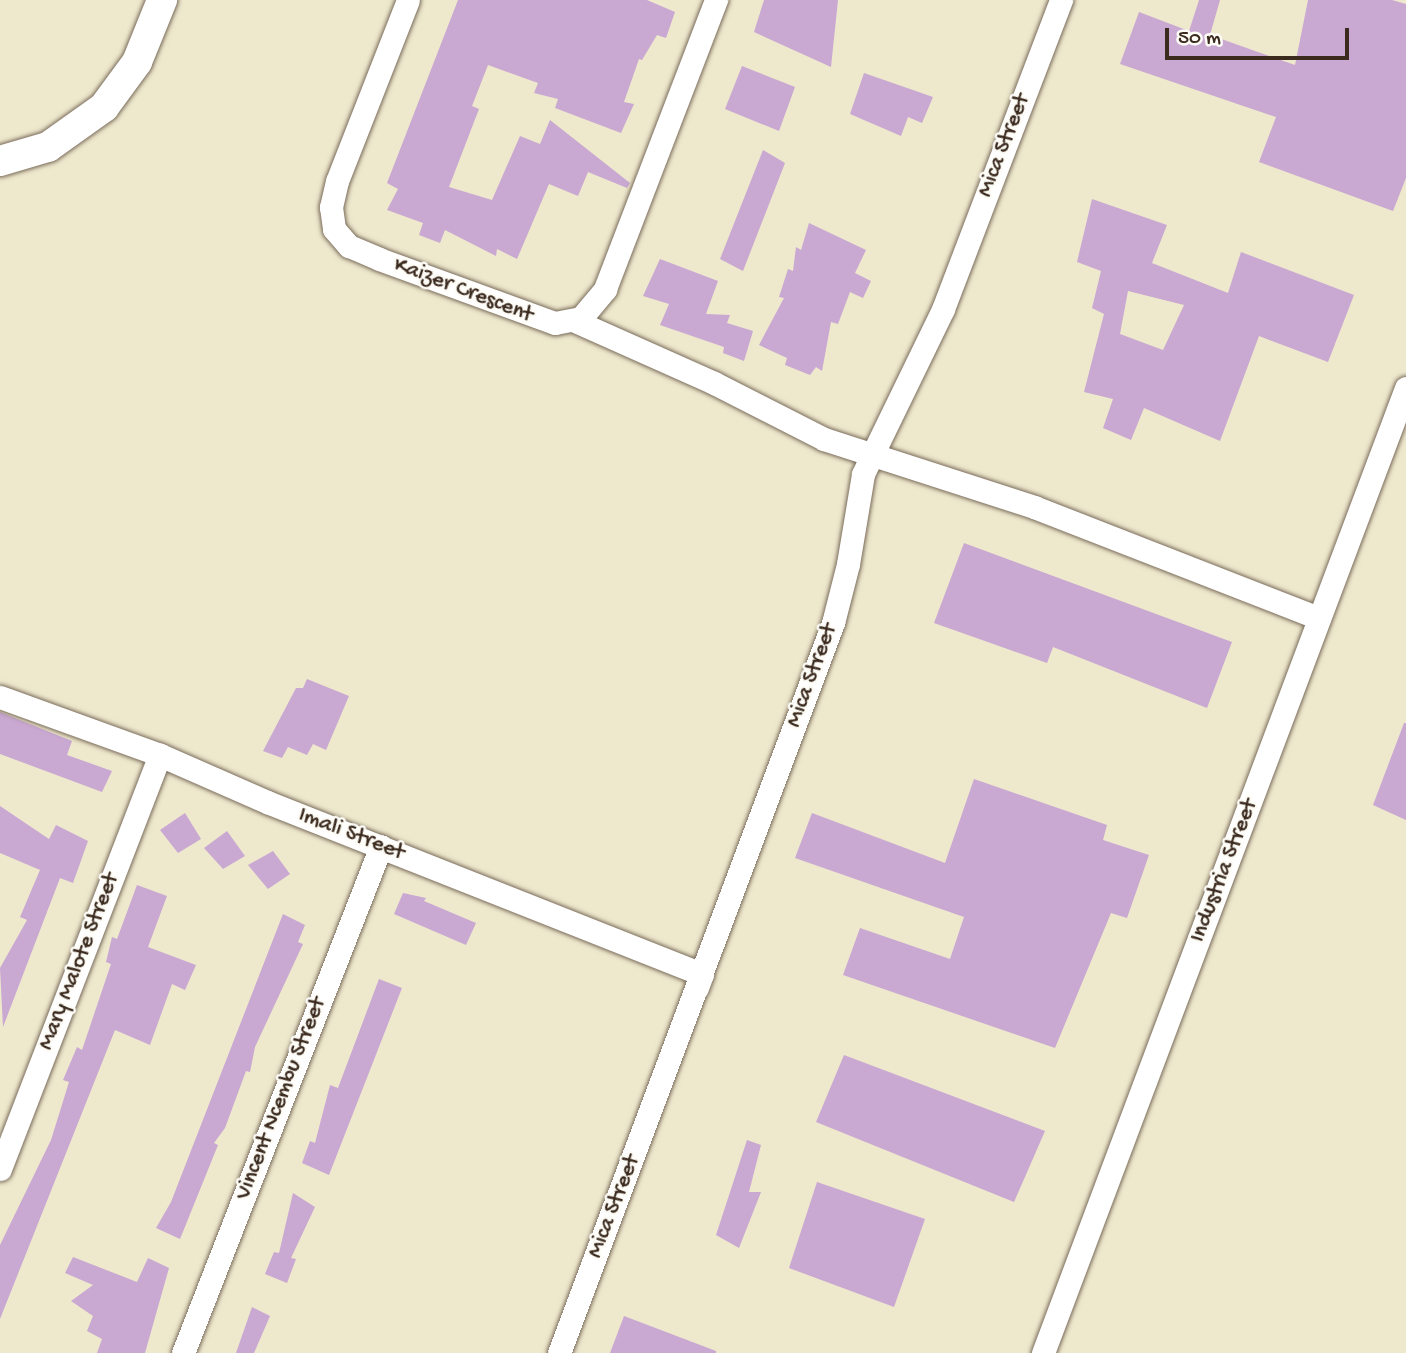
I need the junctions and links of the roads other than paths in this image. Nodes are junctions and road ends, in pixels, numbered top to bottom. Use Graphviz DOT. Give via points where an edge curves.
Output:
graph roads {
  1 [pos="162,0"];
  2 [pos="408,0"];
  3 [pos="716,0"];
  4 [pos="1061,0"];
  5 [pos="0,161"];
  6 [pos="576,321"];
  7 [pos="1406,388"];
  8 [pos="872,452"];
  9 [pos="1318,618"];
  10 [pos="0,697"];
  11 [pos="160,755"];
  12 [pos="381,846"];
  13 [pos="702,974"];
  14 [pos="0,1169"];
  15 [pos="183,1353"];
  16 [pos="559,1353"];
  17 [pos="1043,1353"];
  1 -- 5 [label="street" via="136,62 104,107 48,147"];
  2 -- 6 [label="street, Kaizer Crescent" via="337,181 331,207 334,229 349,246 543,322"];
  3 -- 6 [label="street" via="606,289"];
  4 -- 8 [label="street, Mica Street" via="943,309"];
  6 -- 8 [label="street" via="714,383 794,426"];
  7 -- 9 [label="street, Industria Street"];
  8 -- 9 [label="street" via="1034,507"];
  8 -- 13 [label="street, Mica Street" via="857,489 848,564 833,623"];
  9 -- 17 [label="street, Industria Street"];
  10 -- 11 [label="street, Imali Street"];
  11 -- 12 [label="street, Imali Street"];
  11 -- 14 [label="street, Mary Malote Street"];
  12 -- 13 [label="street, Imali Street"];
  12 -- 15 [label="street, Vincent Ncembu Street"];
  13 -- 16 [label="street, Mica Street"];
}
